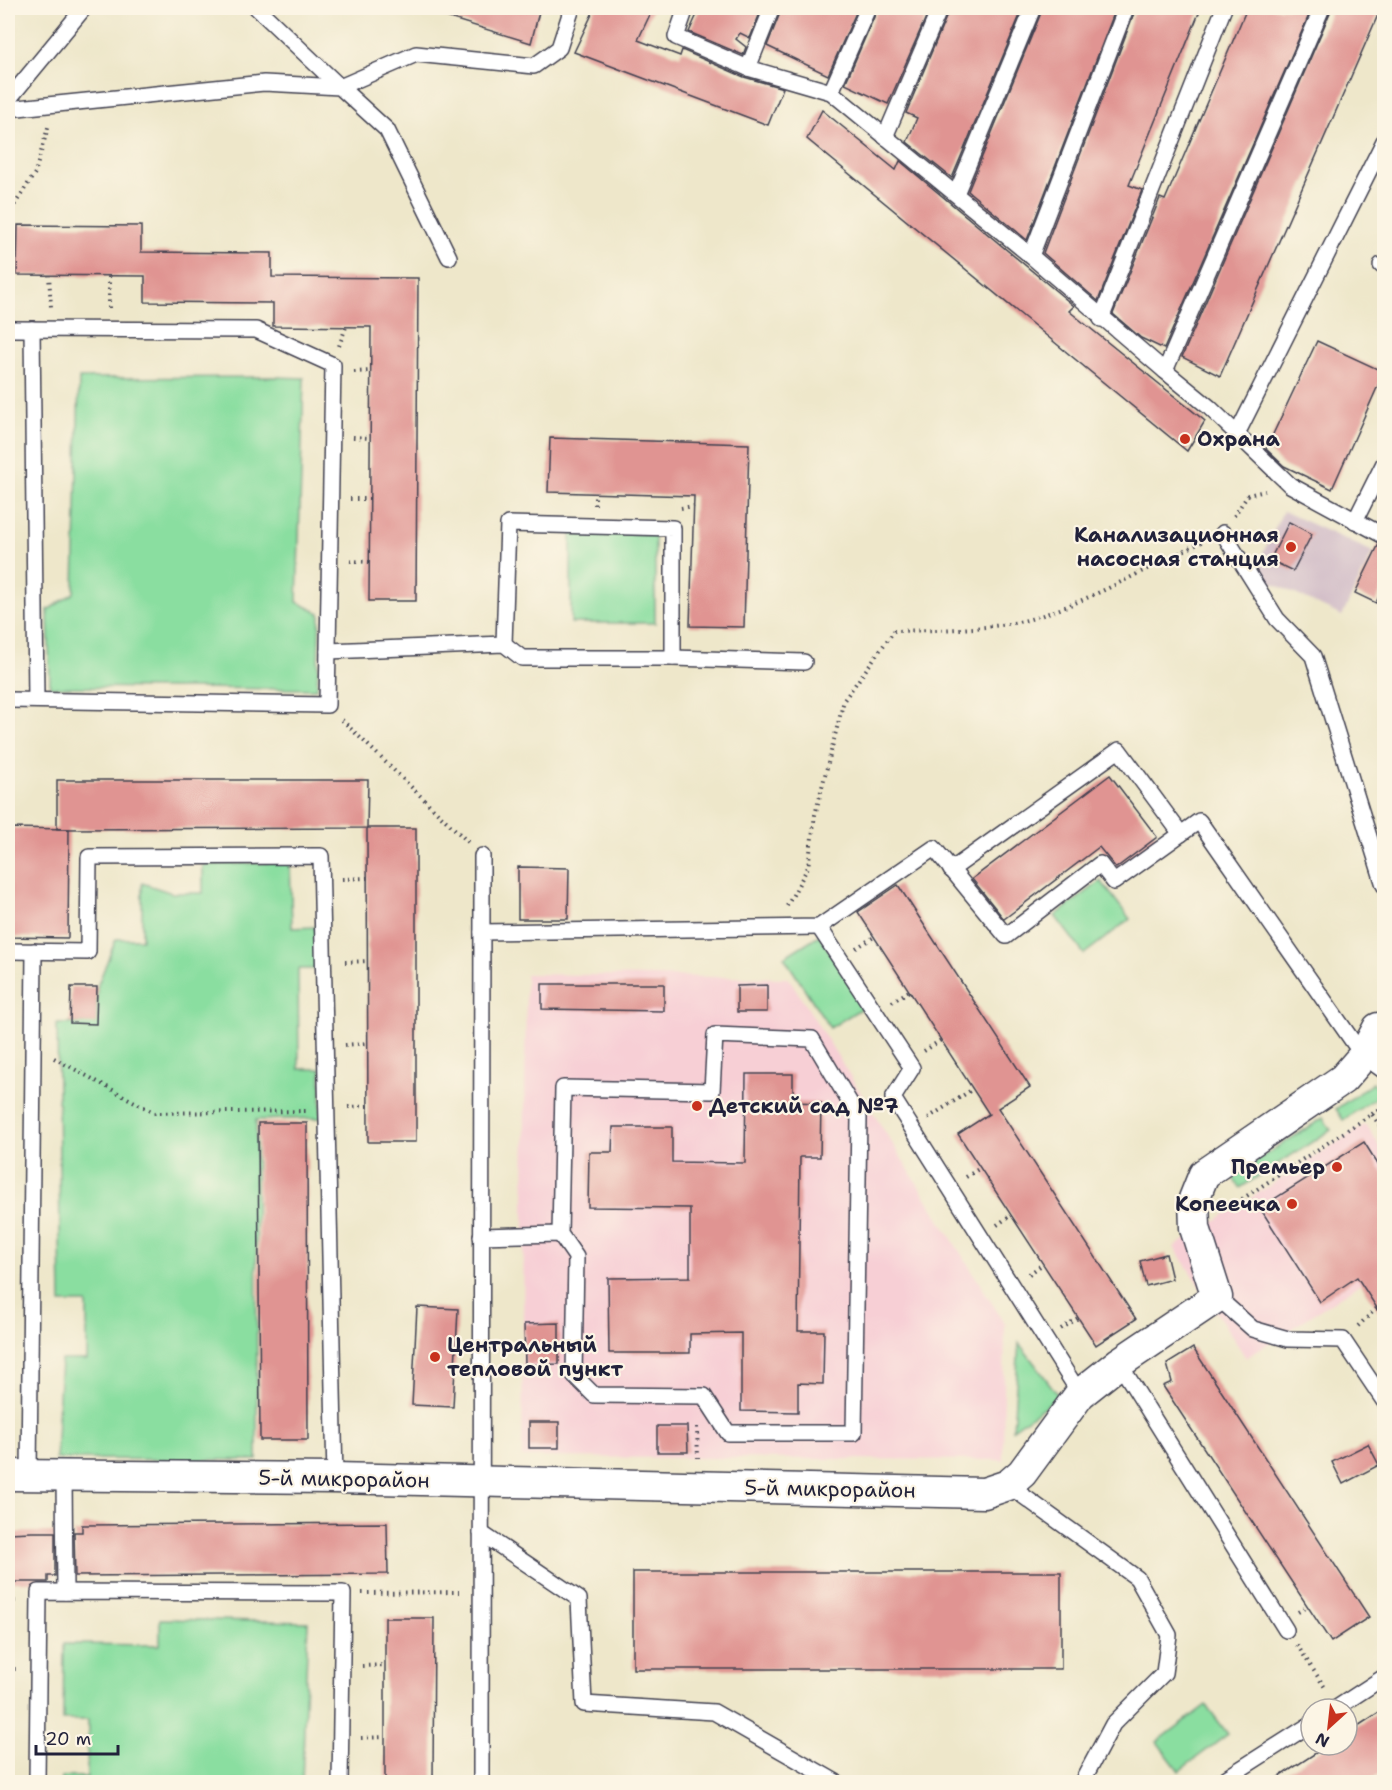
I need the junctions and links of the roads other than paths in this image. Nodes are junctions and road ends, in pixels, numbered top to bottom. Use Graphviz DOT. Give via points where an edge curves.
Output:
graph roads {
  1 [pos="84,8"];
  2 [pos="257,8"];
  3 [pos="572,8"];
  4 [pos="686,8"];
  5 [pos="772,8"];
  6 [pos="868,8"];
  7 [pos="940,8"];
  8 [pos="1033,8"];
  9 [pos="1126,8"];
  10 [pos="1224,8"];
  11 [pos="1322,8"];
  12 [pos="748,68"];
  13 [pos="339,87"];
  14 [pos="831,92"];
  15 [pos="8,100"];
  16 [pos="8,109"];
  17 [pos="885,136"];
  18 [pos="1384,141"];
  19 [pos="956,194"];
  20 [pos="1031,256"];
  21 [pos="449,257"];
  22 [pos="1101,319"];
  23 [pos="8,329"];
  24 [pos="32,329"];
  25 [pos="1166,371"];
  26 [pos="1238,434"];
  27 [pos="1384,463"];
  28 [pos="1355,521"];
  29 [pos="1223,533"];
  30 [pos="1384,536"];
  31 [pos="504,644"];
  32 [pos="328,651"];
  33 [pos="673,658"];
  34 [pos="804,662"];
  35 [pos="8,700"];
  36 [pos="36,700"];
  37 [pos="1181,834"];
  38 [pos="482,856"];
  39 [pos="951,870"];
  40 [pos="1384,885"];
  41 [pos="819,927"];
  42 [pos="482,932"];
  43 [pos="8,951"];
  44 [pos="34,951"];
  45 [pos="1381,1020"];
  46 [pos="1374,1064"];
  47 [pos="560,1234"];
  48 [pos="481,1236"];
  49 [pos="1217,1296"];
  50 [pos="1119,1363"];
  51 [pos="1080,1394"];
  52 [pos="1384,1401"];
  53 [pos="18,1475"];
  54 [pos="64,1475"];
  55 [pos="334,1478"];
  56 [pos="481,1482"];
  57 [pos="1008,1485"];
  58 [pos="481,1533"];
  59 [pos="65,1592"];
  60 [pos="1286,1630"];
  61 [pos="1384,1677"];
  62 [pos="1354,1697"];
  63 [pos="1299,1732"];
  64 [pos="37,1782"];
  65 [pos="340,1782"];
  66 [pos="481,1782"];
  67 [pos="836,1782"];
  68 [pos="1083,1782"];
  69 [pos="1220,1782"];
  1 -- 15 [label="lane"];
  2 -- 13 [label="lane"];
  3 -- 13 [label="lane" via="559,48 534,66 416,54"];
  4 -- 12 [label="lane" via="676,37"];
  5 -- 12 [label="lane"];
  6 -- 14 [label="lane"];
  7 -- 17 [label="lane"];
  8 -- 19 [label="lane"];
  9 -- 20 [label="lane"];
  10 -- 22 [label="lane"];
  11 -- 25 [label="lane"];
  12 -- 14 [label="lane"];
  13 -- 16 [label="lane" via="264,83"];
  13 -- 21 [label="lane" via="387,130"];
  14 -- 17 [label="lane"];
  17 -- 19 [label="lane"];
  18 -- 26 [label="lane"];
  19 -- 20 [label="lane"];
  20 -- 22 [label="lane"];
  22 -- 25 [label="lane"];
  23 -- 24 [label="lane"];
  24 -- 32 [label="lane" via="256,330 333,365"];
  24 -- 36 [label="lane"];
  25 -- 26 [label="lane"];
  26 -- 28 [label="lane" via="1290,485"];
  27 -- 28 [label="lane"];
  28 -- 30 [label="lane"];
  29 -- 40 [label="lane" via="1277,619 1312,656"];
  31 -- 32 [label="lane"];
  31 -- 33 [label="lane" via="522,658"];
  31 -- 33 [label="lane" via="508,524 673,528"];
  32 -- 36 [label="lane" via="327,705"];
  33 -- 34 [label="lane"];
  35 -- 36 [label="lane"];
  37 -- 39 [label="lane" via="1114,882 1100,864 1005,936"];
  37 -- 39 [label="lane" via="1119,750"];
  37 -- 46 [label="lane" via="1199,821"];
  38 -- 42 [label="lane"];
  39 -- 41 [label="lane" via="934,848"];
  41 -- 42 [label="lane"];
  41 -- 51 [label="lane" via="912,1068 893,1098"];
  42 -- 48 [label="lane"];
  43 -- 44 [label="lane"];
  44 -- 53 [label="lane"];
  44 -- 55 [label="lane" via="88,952 89,857 321,856"];
  45 -- 46 [label="street"];
  46 -- 49 [label="street" via="1343,1079 1204,1174 1194,1199 1196,1228"];
  47 -- 47 [label="lane" via="563,1088 712,1091 715,1035 812,1039 859,1118 854,1433 728,1433 704,1396 594,1395 574,1375 576,1257"];
  47 -- 48 [label="lane"];
  48 -- 56 [label="lane"];
  49 -- 50 [label="street"];
  49 -- 52 [label="lane" via="1253,1329 1287,1339 1343,1340"];
  50 -- 51 [label="street"];
  50 -- 60 [label="lane"];
  51 -- 57 [label="street" via="1022,1473"];
  53 -- 54 [label="street, 5-й микрорайон"];
  54 -- 55 [label="street, 5-й микрорайон"];
  54 -- 59 [label="lane"];
  55 -- 56 [label="street, 5-й микрорайон"];
  56 -- 57 [label="street, 5-й микрорайон" via="984,1493"];
  56 -- 58 [label="lane"];
  57 -- 68 [label="lane" via="1137,1578 1168,1635 1164,1673 1113,1724"];
  58 -- 66 [label="lane"];
  58 -- 67 [label="lane" via="579,1599 584,1704 714,1712"];
  59 -- 64 [label="lane" via="39,1592"];
  59 -- 65 [label="lane" via="343,1593"];
  61 -- 62 [label="lane"];
  63 -- 69 [label="lane"];
}
